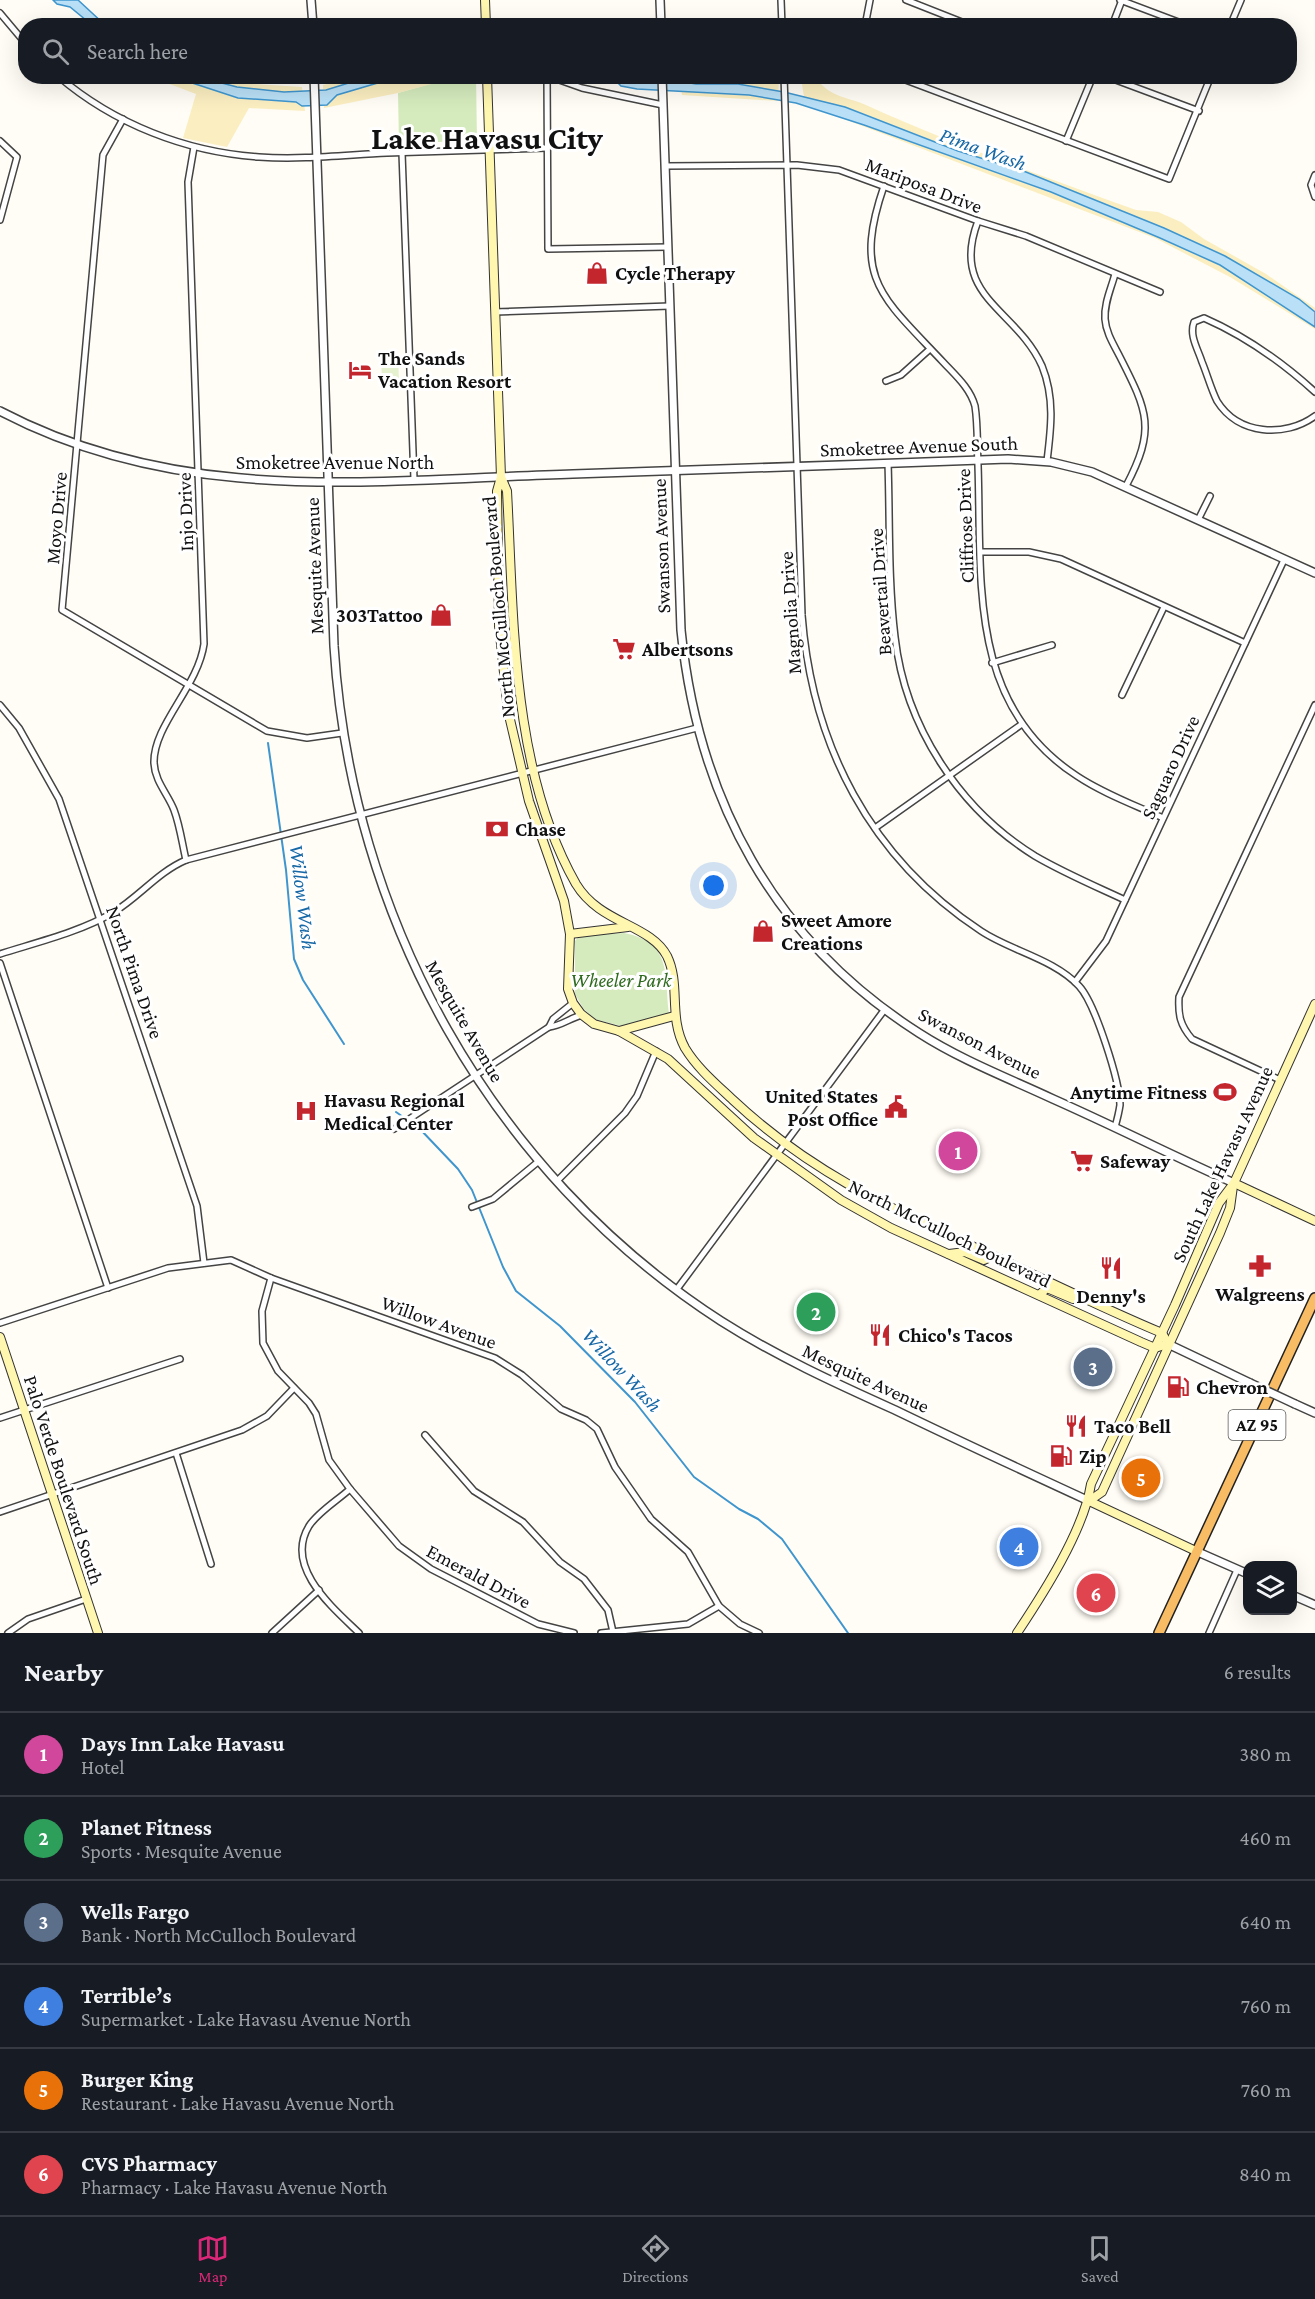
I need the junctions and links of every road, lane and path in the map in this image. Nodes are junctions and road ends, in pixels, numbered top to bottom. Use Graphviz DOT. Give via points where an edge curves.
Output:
graph roads {
  1 [pos="311,0"];
  2 [pos="485,0"];
  3 [pos="660,0"];
  4 [pos="782,0"];
  5 [pos="870,0"];
  6 [pos="906,0"];
  7 [pos="1121,0"];
  8 [pos="1241,0"];
  9 [pos="0,13"];
  10 [pos="312,18"];
  11 [pos="486,18"];
  12 [pos="661,18"];
  13 [pos="782,18"];
  14 [pos="867,18"];
  15 [pos="952,18"];
  16 [pos="1115,18"];
  17 [pos="1168,18"];
  18 [pos="1233,18"];
  19 [pos="18,34"];
  20 [pos="69,84"];
  21 [pos="314,84"];
  22 [pos="487,84"];
  23 [pos="547,84"];
  24 [pos="570,84"];
  25 [pos="662,84"];
  26 [pos="784,84"];
  27 [pos="916,84"];
  28 [pos="1089,84"];
  29 [pos="1126,84"];
  30 [pos="1208,84"];
  31 [pos="663,105"];
  32 [pos="1199,111"];
  33 [pos="123,119"];
  34 [pos="0,141"];
  35 [pos="1066,141"];
  36 [pos="194,147"];
  37 [pos="547,148"];
  38 [pos="489,150"];
  39 [pos="402,153"];
  40 [pos="317,156"];
  41 [pos="666,166"];
  42 [pos="785,166"];
  43 [pos="1315,175"];
  44 [pos="884,186"];
  45 [pos="1315,197"];
  46 [pos="0,220"];
  47 [pos="978,221"];
  48 [pos="668,247"];
  49 [pos="1115,274"];
  50 [pos="1160,292"];
  51 [pos="670,306"];
  52 [pos="495,312"];
  53 [pos="930,349"];
  54 [pos="886,381"];
  55 [pos="1315,392"];
  56 [pos="0,411"];
  57 [pos="1315,416"];
  58 [pos="78,446"];
  59 [pos="978,460"];
  60 [pos="1047,461"];
  61 [pos="888,463"];
  62 [pos="797,466"];
  63 [pos="675,470"];
  64 [pos="199,476"];
  65 [pos="501,477"];
  66 [pos="414,479"];
  67 [pos="328,481"];
  68 [pos="1126,486"];
  69 [pos="1210,496"];
  70 [pos="1198,520"];
  71 [pos="981,552"];
  72 [pos="1284,560"];
  73 [pos="1315,573"];
  74 [pos="1164,607"];
  75 [pos="499,625"];
  76 [pos="1245,643"];
  77 [pos="1052,645"];
  78 [pos="516,661"];
  79 [pos="992,663"];
  80 [pos="189,686"];
  81 [pos="1122,694"];
  82 [pos="0,705"];
  83 [pos="1315,705"];
  84 [pos="1022,724"];
  85 [pos="697,728"];
  86 [pos="342,733"];
  87 [pos="534,770"];
  88 [pos="521,774"];
  89 [pos="949,776"];
  90 [pos="359,815"];
  91 [pos="1163,818"];
  92 [pos="874,828"];
  93 [pos="186,860"];
  94 [pos="1125,900"];
  95 [pos="101,919"];
  96 [pos="628,927"];
  97 [pos="570,934"];
  98 [pos="0,954"];
  99 [pos="0,963"];
  100 [pos="1076,982"];
  101 [pos="573,1003"];
  102 [pos="1315,1004"];
  103 [pos="885,1010"];
  104 [pos="582,1015"];
  105 [pos="674,1017"];
  106 [pos="549,1027"];
  107 [pos="619,1032"];
  108 [pos="656,1051"];
  109 [pos="474,1075"];
  110 [pos="1280,1080"];
  111 [pos="1115,1127"];
  112 [pos="394,1129"];
  113 [pos="785,1144"];
  114 [pos="776,1156"];
  115 [pos="539,1161"];
  116 [pos="557,1181"];
  117 [pos="1234,1183"];
  118 [pos="472,1207"];
  119 [pos="1315,1221"];
  120 [pos="949,1254"];
  121 [pos="992,1256"];
  122 [pos="204,1263"];
  123 [pos="271,1278"];
  124 [pos="108,1288"];
  125 [pos="677,1289"];
  126 [pos="1039,1295"];
  127 [pos="1315,1298"];
  128 [pos="1086,1299"];
  129 [pos="0,1323"];
  130 [pos="1160,1336"];
  131 [pos="0,1337"];
  132 [pos="1168,1344"];
  133 [pos="1155,1348"];
  134 [pos="180,1359"];
  135 [pos="294,1388"];
  136 [pos="24,1410"];
  137 [pos="1315,1413"];
  138 [pos="0,1418"];
  139 [pos="425,1435"];
  140 [pos="176,1453"];
  141 [pos="350,1489"];
  142 [pos="52,1494"];
  143 [pos="1089,1501"];
  144 [pos="0,1512"];
  145 [pos="1197,1552"];
  146 [pos="211,1564"];
  147 [pos="1237,1570"];
  148 [pos="1243,1572"];
  149 [pos="319,1590"];
  150 [pos="1297,1597"];
  151 [pos="86,1599"];
  152 [pos="1315,1605"];
  153 [pos="719,1606"];
  154 [pos="614,1632"];
  155 [pos="8,1633"];
  156 [pos="98,1633"];
  157 [pos="273,1633"];
  158 [pos="359,1633"];
  159 [pos="574,1633"];
  160 [pos="601,1633"];
  161 [pos="759,1633"];
  162 [pos="1017,1633"];
  163 [pos="1159,1633"];
  164 [pos="1209,1633"];
  1 -- 10 [label="street"];
  2 -- 11 [label="main road"];
  3 -- 12 [label="street"];
  4 -- 13 [label="street"];
  5 -- 14 [label="street"];
  6 -- 15 [label="street"];
  7 -- 16 [label="street"];
  7 -- 17 [label="street"];
  8 -- 18 [label="street"];
  9 -- 19 [label="street"];
  20 -- 33 [label="street"];
  21 -- 40 [label="street, Mesquite Avenue"];
  22 -- 38 [label="main road"];
  23 -- 37 [label="street"];
  24 -- 31 [label="street"];
  25 -- 31 [label="street, Swanson Avenue"];
  26 -- 42 [label="street, Magnolia Drive"];
  27 -- 35 [label="street"];
  28 -- 35 [label="street"];
  29 -- 32 [label="street"];
  30 -- 32 [label="street"];
  31 -- 41 [label="street, Swanson Avenue"];
  32 -- 35 [label="street" via="1169,179"];
  33 -- 36 [label="street"];
  33 -- 58 [label="street, Moyo Drive" via="103,155"];
  34 -- 46 [label="street" via="17,157"];
  36 -- 40 [label="street" via="259,157"];
  36 -- 64 [label="street, Injo Drive" via="188,182"];
  37 -- 38 [label="street"];
  37 -- 48 [label="street" via="548,249"];
  38 -- 39 [label="street"];
  38 -- 52 [label="main road"];
  39 -- 40 [label="street"];
  39 -- 66 [label="street"];
  40 -- 67 [label="street, Mesquite Avenue"];
  41 -- 42 [label="street, Mariposa Drive"];
  41 -- 48 [label="street, Swanson Avenue"];
  42 -- 44 [label="street, Mariposa Drive" via="840,170"];
  42 -- 62 [label="street, Magnolia Drive"];
  43 -- 45 [label="street" via="1311,185"];
  44 -- 47 [label="street, Mariposa Drive"];
  44 -- 53 [label="street, Cliffrose Drive" via="870,231 874,274 891,306"];
  47 -- 49 [label="street, Mariposa Drive" via="1026,236"];
  47 -- 60 [label="street" via="969,246 974,278 1028,343 1046,379 1052,408"];
  48 -- 51 [label="street, Swanson Avenue"];
  49 -- 50 [label="street, Mariposa Drive"];
  49 -- 68 [label="street" via="1106,302 1106,326 1141,400 1146,420 1143,448"];
  51 -- 52 [label="street"];
  51 -- 63 [label="street, Swanson Avenue"];
  52 -- 65 [label="main road"];
  53 -- 54 [label="street" via="901,375"];
  53 -- 59 [label="street, Cliffrose Drive" via="973,398"];
  55 -- 57 [label="street" via="1284,365 1206,318 1193,324 1193,337 1216,399 1232,416 1252,427 1274,431 1297,426"];
  56 -- 58 [label="street, Smoketree Avenue North"];
  58 -- 64 [label="street, Smoketree Avenue North" via="126,461"];
  58 -- 80 [label="street, Moyo Drive" via="62,610"];
  59 -- 60 [label="street, Smoketree Avenue South"];
  59 -- 61 [label="street, Smoketree Avenue South"];
  59 -- 71 [label="street, Cliffrose Drive"];
  60 -- 68 [label="street, Smoketree Avenue South" via="1092,472"];
  61 -- 62 [label="street, Smoketree Avenue South"];
  61 -- 89 [label="street, Beavertail Drive" via="892,614 899,662 919,723"];
  62 -- 63 [label="street, Smoketree Avenue South"];
  62 -- 92 [label="street, Magnolia Drive" via="802,615 809,677 826,738"];
  63 -- 65 [label="street, Smoketree Avenue South"];
  63 -- 85 [label="street, Swanson Avenue" via="681,630"];
  64 -- 67 [label="street, Smoketree Avenue North" via="245,481"];
  64 -- 80 [label="street, Injo Drive" via="204,644"];
  65 -- 66 [label="street, Smoketree Avenue North"];
  65 -- 75 [label="main road, North McCulloch Boulevard" via="496,491"];
  65 -- 78 [label="main road, North McCulloch Boulevard" via="507,492"];
  66 -- 67 [label="street, Smoketree Avenue North"];
  67 -- 86 [label="street, Mesquite Avenue" via="334,646"];
  68 -- 70 [label="street, Smoketree Avenue South"];
  69 -- 70 [label="street"];
  70 -- 72 [label="street, Smoketree Avenue South"];
  71 -- 74 [label="street" via="1018,551 1051,556"];
  71 -- 79 [label="street, Cliffrose Drive" via="984,626"];
  72 -- 73 [label="street, Smoketree Avenue South"];
  72 -- 76 [label="street, Saguaro Drive"];
  74 -- 76 [label="street"];
  74 -- 81 [label="street"];
  75 -- 78 [label="main road" via="506,633 509,657"];
  75 -- 88 [label="main road, North McCulloch Boulevard" via="508,711"];
  76 -- 91 [label="street, Saguaro Drive"];
  77 -- 79 [label="street"];
  78 -- 87 [label="main road, North McCulloch Boulevard"];
  79 -- 84 [label="street, Cliffrose Drive"];
  80 -- 86 [label="street, Moyo Drive" via="267,731 307,738"];
  80 -- 93 [label="street, Injo Drive" via="159,739 154,766 160,787 173,808"];
  82 -- 95 [label="street, North Pima Drive" via="19,728 59,799"];
  83 -- 110 [label="street" via="1179,997 1178,1015 1192,1039"];
  84 -- 89 [label="street"];
  84 -- 91 [label="street, Cliffrose Drive" via="1047,753 1076,775"];
  85 -- 87 [label="street"];
  85 -- 103 [label="street, Swanson Avenue" via="721,801 763,879 818,949"];
  86 -- 90 [label="street, Mesquite Avenue"];
  87 -- 88 [label="street"];
  87 -- 96 [label="main road, North McCulloch Boulevard" via="558,844 578,887 600,911"];
  88 -- 90 [label="street"];
  88 -- 97 [label="main road, North McCulloch Boulevard" via="559,883"];
  89 -- 92 [label="street"];
  89 -- 94 [label="street, Beavertail Drive" via="978,810 1015,842 1056,868"];
  90 -- 93 [label="street"];
  90 -- 109 [label="street, Mesquite Avenue" via="401,940 440,1019"];
  91 -- 94 [label="street, Saguaro Drive"];
  92 -- 100 [label="street, Magnolia Drive" via="909,871 956,913 1009,947 1060,970"];
  93 -- 95 [label="street" via="166,870 130,901"];
  94 -- 100 [label="street, Saguaro Drive" via="1106,941"];
  95 -- 98 [label="street"];
  95 -- 122 [label="street, North Pima Drive" via="197,1206"];
  96 -- 97 [label="main road"];
  96 -- 105 [label="main road" via="648,937 667,957"];
  97 -- 101 [label="main road" via="568,981"];
  99 -- 124 [label="street"];
  100 -- 111 [label="street, Magnolia Drive" via="1099,1020 1119,1099"];
  101 -- 104 [label="main road"];
  101 -- 106 [label="street"];
  102 -- 110 [label="main road, South Lake Havasu Avenue"];
  103 -- 111 [label="street, Swanson Avenue" via="958,1055"];
  103 -- 113 [label="street"];
  104 -- 106 [label="street"];
  104 -- 107 [label="main road" via="604,1029"];
  105 -- 107 [label="main road"];
  105 -- 113 [label="main road, North McCulloch Boulevard" via="685,1047 705,1074"];
  106 -- 109 [label="street"];
  107 -- 108 [label="main road, North McCulloch Boulevard"];
  108 -- 114 [label="main road, North McCulloch Boulevard"];
  108 -- 116 [label="street" via="637,1096 625,1113"];
  109 -- 112 [label="street"];
  109 -- 115 [label="street, Mesquite Avenue"];
  110 -- 117 [label="main road, South Lake Havasu Avenue"];
  111 -- 117 [label="street, Swanson Avenue"];
  113 -- 114 [label="street"];
  113 -- 121 [label="main road, North McCulloch Boulevard" via="828,1175"];
  114 -- 120 [label="main road, North McCulloch Boulevard" via="841,1200"];
  114 -- 125 [label="street"];
  115 -- 116 [label="street, Mesquite Avenue"];
  115 -- 118 [label="street" via="485,1202"];
  116 -- 125 [label="street, Mesquite Avenue" via="620,1243"];
  117 -- 119 [label="main road, Swanson Avenue"];
  117 -- 130 [label="main road, South Lake Havasu Avenue" via="1219,1203"];
  117 -- 132 [label="main road" via="1230,1208"];
  120 -- 121 [label="main road" via="965,1252 984,1260"];
  120 -- 126 [label="main road, North McCulloch Boulevard"];
  121 -- 128 [label="main road, North McCulloch Boulevard"];
  122 -- 123 [label="street, Willow Avenue" via="231,1260"];
  122 -- 124 [label="street, Willow Avenue" via="168,1268"];
  123 -- 135 [label="street, Emerald Drive" via="262,1311 263,1343 278,1371"];
  123 -- 153 [label="street, Willow Avenue" via="495,1358 522,1375 561,1409 586,1420 605,1442 615,1467 651,1519 697,1563"];
  124 -- 129 [label="street, Willow Avenue"];
  125 -- 143 [label="street, Mesquite Avenue" via="720,1320 803,1367"];
  126 -- 128 [label="main road" via="1047,1288 1073,1299"];
  126 -- 133 [label="main road, North McCulloch Boulevard"];
  127 -- 145 [label="highway, AZ 95"];
  128 -- 130 [label="main road, North McCulloch Boulevard"];
  130 -- 132 [label="main road"];
  130 -- 133 [label="main road, South Lake Havasu Avenue"];
  131 -- 136 [label="main road, Palo Verde Boulevard South"];
  132 -- 133 [label="main road"];
  132 -- 137 [label="street, bridge"];
  132 -- 143 [label="main road" via="1102,1492"];
  133 -- 143 [label="main road, South Lake Havasu Avenue" via="1091,1484"];
  134 -- 136 [label="street"];
  135 -- 140 [label="street" via="255,1424"];
  135 -- 141 [label="street, Emerald Drive" via="316,1414 330,1460"];
  136 -- 138 [label="street"];
  136 -- 142 [label="main road, Palo Verde Boulevard South"];
  139 -- 154 [label="street" via="474,1491 523,1522 560,1563 584,1579 604,1602"];
  140 -- 142 [label="street"];
  140 -- 146 [label="street"];
  141 -- 149 [label="street" via="310,1524 303,1538 303,1564"];
  141 -- 159 [label="street, Emerald Drive" via="399,1546 431,1569 538,1624"];
  142 -- 144 [label="street"];
  142 -- 151 [label="main road, Palo Verde Boulevard South"];
  143 -- 145 [label="main road, Mesquite Avenue"];
  143 -- 162 [label="main road" via="1050,1580"];
  145 -- 147 [label="street, Mesquite Avenue"];
  145 -- 163 [label="highway, AZ 95"];
  147 -- 148 [label="street, Mesquite Avenue"];
  147 -- 164 [label="street"];
  149 -- 157 [label="street"];
  149 -- 158 [label="street"];
  150 -- 152 [label="street"];
  151 -- 155 [label="street" via="28,1619"];
  151 -- 156 [label="main road, Palo Verde Boulevard South"];
  153 -- 154 [label="street" via="688,1624"];
  153 -- 161 [label="street, Willow Avenue" via="740,1624"];
  154 -- 160 [label="street"];
}
